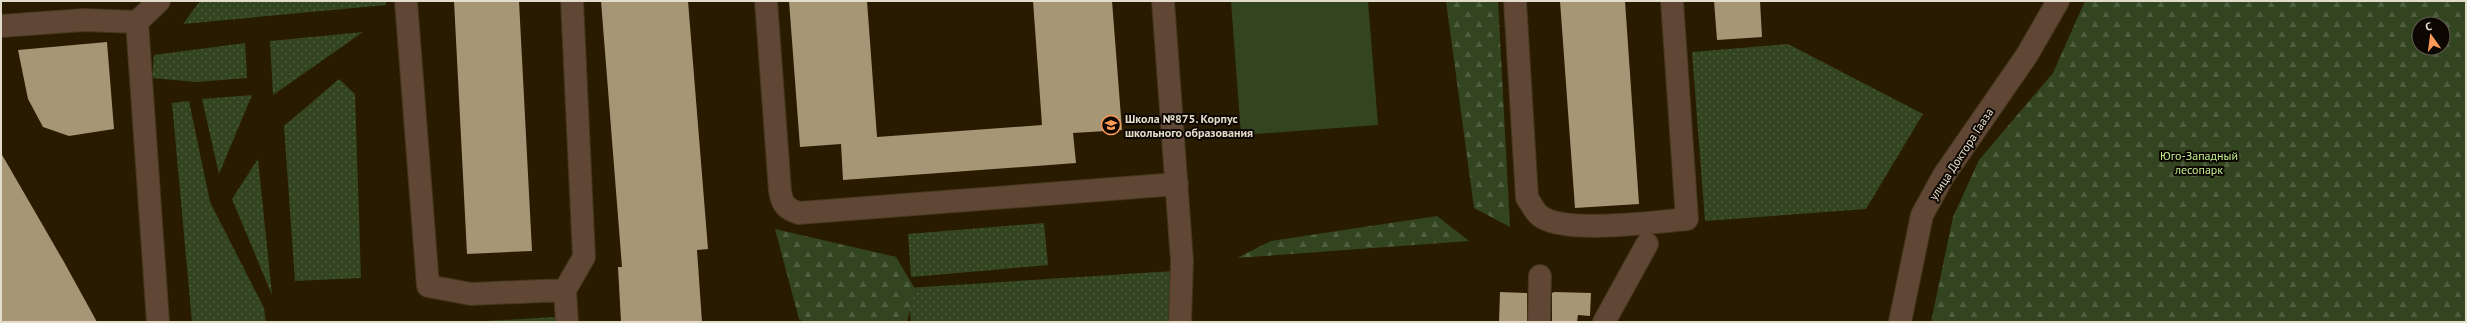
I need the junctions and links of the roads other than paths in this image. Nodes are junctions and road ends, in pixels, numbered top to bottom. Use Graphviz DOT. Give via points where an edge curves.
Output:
graph roads {
  1 [pos="159,1"];
  2 [pos="406,1"];
  3 [pos="572,1"];
  4 [pos="766,1"];
  5 [pos="1163,1"];
  6 [pos="1515,1"];
  7 [pos="1672,1"];
  8 [pos="2058,1"];
  9 [pos="137,22"];
  10 [pos="1,26"];
  11 [pos="1176,184"];
  12 [pos="1647,244"];
  13 [pos="1540,276"];
  14 [pos="565,290"];
  15 [pos="158,322"];
  16 [pos="567,322"];
  17 [pos="1180,322"];
  18 [pos="1539,322"];
  19 [pos="1604,322"];
  20 [pos="1900,322"];
  1 -- 9 [label="street"];
  2 -- 14 [label="street" via="428,286 471,294"];
  3 -- 14 [label="street" via="584,256"];
  4 -- 11 [label="street" via="780,191 782,202 788,209 799,213"];
  5 -- 11 [label="street"];
  6 -- 7 [label="street" via="1527,198 1540,216 1564,226 1646,224 1687,219"];
  8 -- 20 [label="street, улица Доктора Гааза" via="2027,55 1944,175 1922,215"];
  9 -- 10 [label="street" via="84,20"];
  9 -- 15 [label="street"];
  11 -- 17 [label="street" via="1182,261"];
  12 -- 19 [label="street"];
  13 -- 18 [label="street"];
  14 -- 16 [label="street"];
}
